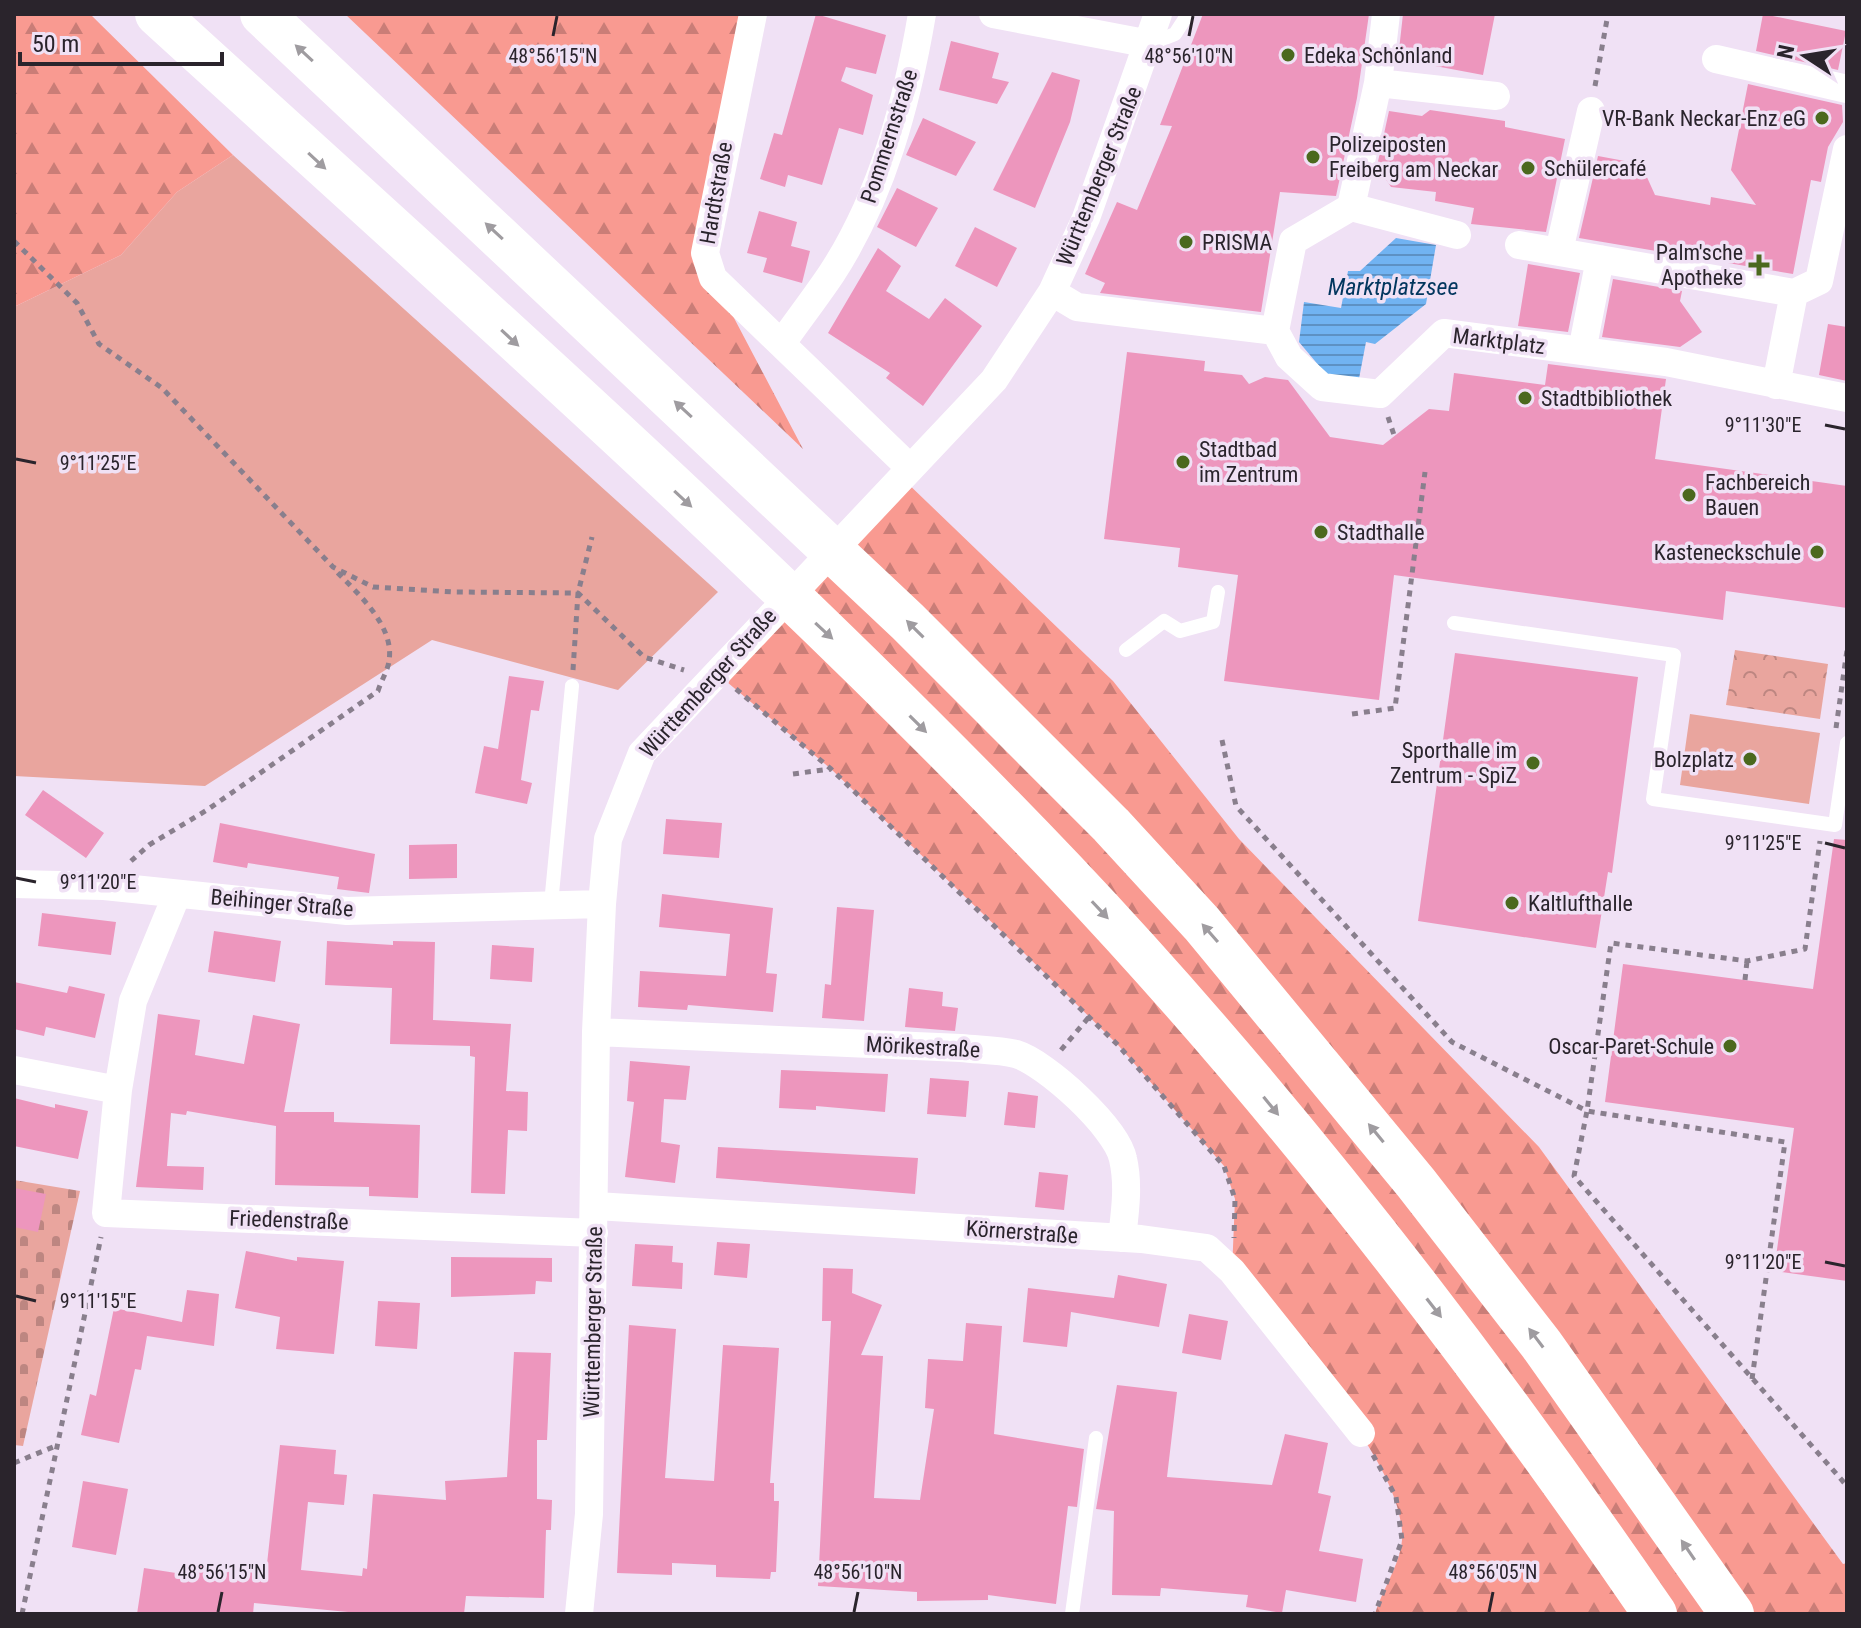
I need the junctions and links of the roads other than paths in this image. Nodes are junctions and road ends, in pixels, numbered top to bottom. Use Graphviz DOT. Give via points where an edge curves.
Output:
graph roads {
  1 [pos="157,14"];
  2 [pos="262,14"];
  3 [pos="753,14"];
  4 [pos="922,14"];
  5 [pos="993,14"];
  6 [pos="1158,14"];
  7 [pos="1188,14"];
  8 [pos="1386,14"];
  9 [pos="1150,44"];
  10 [pos="1716,59"];
  11 [pos="1378,83"];
  12 [pos="1847,89"];
  13 [pos="1496,96"];
  14 [pos="1591,111"];
  15 [pos="1847,149"];
  16 [pos="1351,207"];
  17 [pos="1457,235"];
  18 [pos="1519,245"];
  19 [pos="1559,251"];
  20 [pos="1600,259"];
  21 [pos="1052,292"];
  22 [pos="1794,293"];
  23 [pos="1275,331"];
  24 [pos="782,343"];
  25 [pos="1582,351"];
  26 [pos="1776,385"];
  27 [pos="1847,398"];
  28 [pos="904,473"];
  29 [pos="1218,592"];
  30 [pos="1454,623"];
  31 [pos="1126,650"];
  32 [pos="572,686"];
  33 [pos="1847,743"];
  34 [pos="14,884"];
  35 [pos="177,894"];
  36 [pos="551,904"];
  37 [pos="602,904"];
  38 [pos="596,1032"];
  39 [pos="14,1070"];
  40 [pos="118,1090"];
  41 [pos="595,1220"];
  42 [pos="1122,1238"];
  43 [pos="1361,1433"];
  44 [pos="1096,1438"];
  45 [pos="579,1614"];
  46 [pos="1072,1614"];
  47 [pos="1655,1614"];
  48 [pos="1732,1614"];
  1 -- 47 [label="highway, one-way" via="852,658 1063,870 1238,1065 1366,1222 1490,1381"];
  48 -- 2 [label="highway, one-way" via="1541,1344 1202,924 908,622"];
  3 -- 24 [label="street, Hardtstraße" via="705,253 713,278"];
  4 -- 24 [label="street, Pommernstraße" via="911,76 876,188 833,272"];
  5 -- 9 [label="street"];
  6 -- 9 [label="street, Württemberger Straße"];
  7 -- 9 [label="lane" via="1175,34"];
  8 -- 11 [label="street"];
  9 -- 21 [label="street, Württemberger Straße" via="1086,218"];
  10 -- 12 [label="street"];
  11 -- 13 [label="street"];
  11 -- 16 [label="street"];
  14 -- 19 [label="street"];
  15 -- 22 [label="street" via="1819,281"];
  16 -- 17 [label="street"];
  16 -- 23 [label="street" via="1293,241"];
  18 -- 19 [label="street"];
  19 -- 20 [label="street"];
  20 -- 22 [label="street"];
  20 -- 25 [label="street"];
  21 -- 23 [label="street" via="1077,307"];
  21 -- 28 [label="street, Württemberger Straße" via="994,380"];
  22 -- 26 [label="street"];
  23 -- 25 [label="street, Marktplatz" via="1289,357 1322,387 1380,394 1444,333"];
  24 -- 28 [label="street"];
  25 -- 26 [label="street, Marktplatz"];
  26 -- 27 [label="street, Marktplatz"];
  28 -- 37 [label="street, Württemberger Straße" via="642,753 608,839"];
  29 -- 31 [label="lane" via="1213,622 1180,631 1164,621"];
  30 -- 33 [label="lane" via="1674,655 1653,799 1835,825"];
  32 -- 36 [label="lane"];
  34 -- 35 [label="street, Beihinger Straße"];
  35 -- 36 [label="street, Beihinger Straße" via="347,911"];
  35 -- 40 [label="street" via="133,1001"];
  36 -- 37 [label="street, Beihinger Straße"];
  37 -- 38 [label="street, Württemberger Straße"];
  38 -- 41 [label="street, Württemberger Straße"];
  38 -- 42 [label="street, Mörikestraße" via="1017,1054 1045,1069 1097,1117 1123,1155 1127,1200"];
  39 -- 40 [label="street"];
  40 -- 41 [label="street, Friedenstraße" via="106,1213"];
  41 -- 42 [label="street, Körnerstraße"];
  41 -- 45 [label="street, Württemberger Straße" via="589,1514"];
  42 -- 43 [label="street, Körnerstraße" via="1207,1248 1232,1271"];
  44 -- 46 [label="lane"];
}
